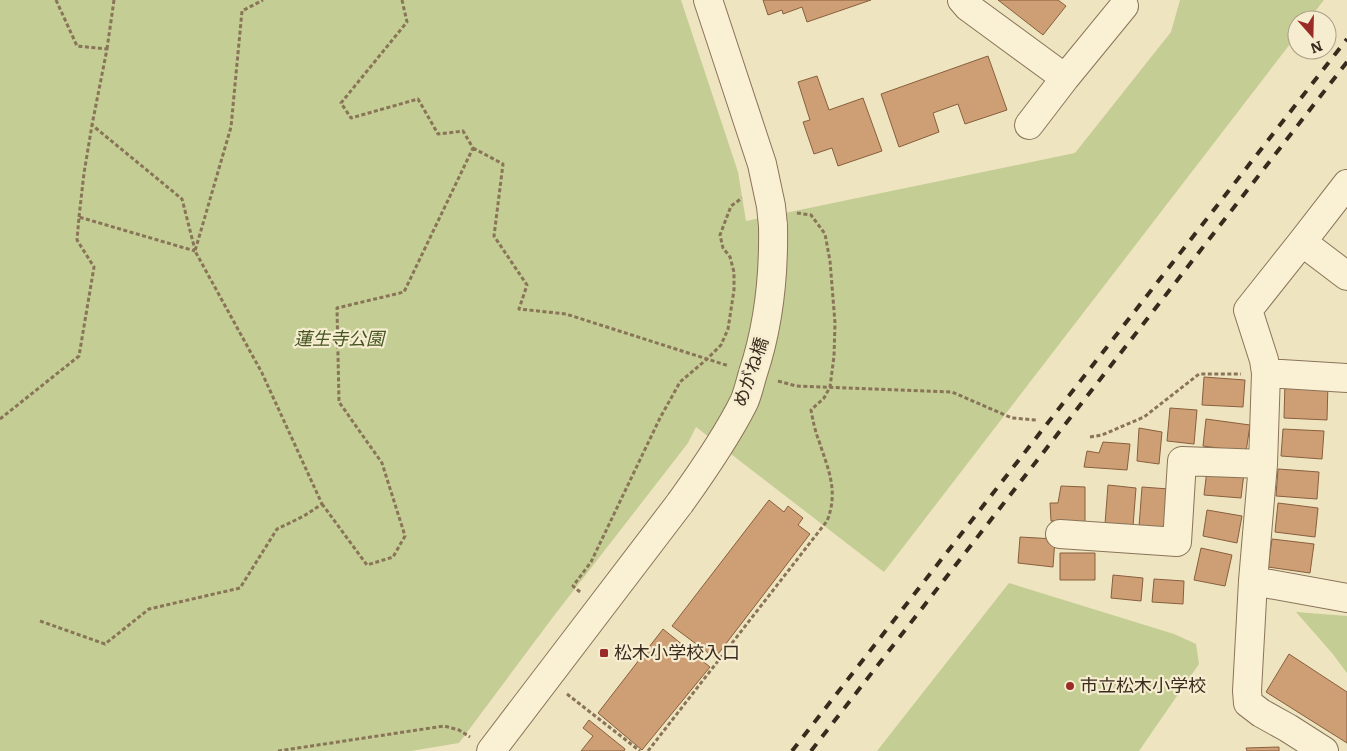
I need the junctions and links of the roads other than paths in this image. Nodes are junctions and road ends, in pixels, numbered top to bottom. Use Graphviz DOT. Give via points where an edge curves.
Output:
graph roads {
  1 [pos="708,0"];
  2 [pos="962,0"];
  3 [pos="1124,6"];
  4 [pos="1065,78"];
  5 [pos="1029,125"];
  6 [pos="1347,184"];
  7 [pos="1302,242"];
  8 [pos="1347,276"];
  9 [pos="1266,373"];
  10 [pos="1347,378"];
  11 [pos="1263,464"];
  12 [pos="1060,534"];
  13 [pos="1253,581"];
  14 [pos="1347,598"];
  15 [pos="491,747"];
  16 [pos="1324,751"];
  1 -- 15 [label="street, めがね橋, bridge" via="762,164 771,206 773,275 758,360 744,401 714,455"];
  2 -- 4 [label="street"];
  3 -- 4 [label="street"];
  4 -- 5 [label="street"];
  6 -- 7 [label="street"];
  7 -- 8 [label="street"];
  7 -- 9 [label="street" via="1248,310"];
  9 -- 10 [label="street"];
  9 -- 11 [label="street"];
  11 -- 12 [label="street" via="1182,461 1177,542"];
  11 -- 13 [label="street"];
  13 -- 14 [label="street"];
  13 -- 16 [label="street" via="1248,703"];
}
